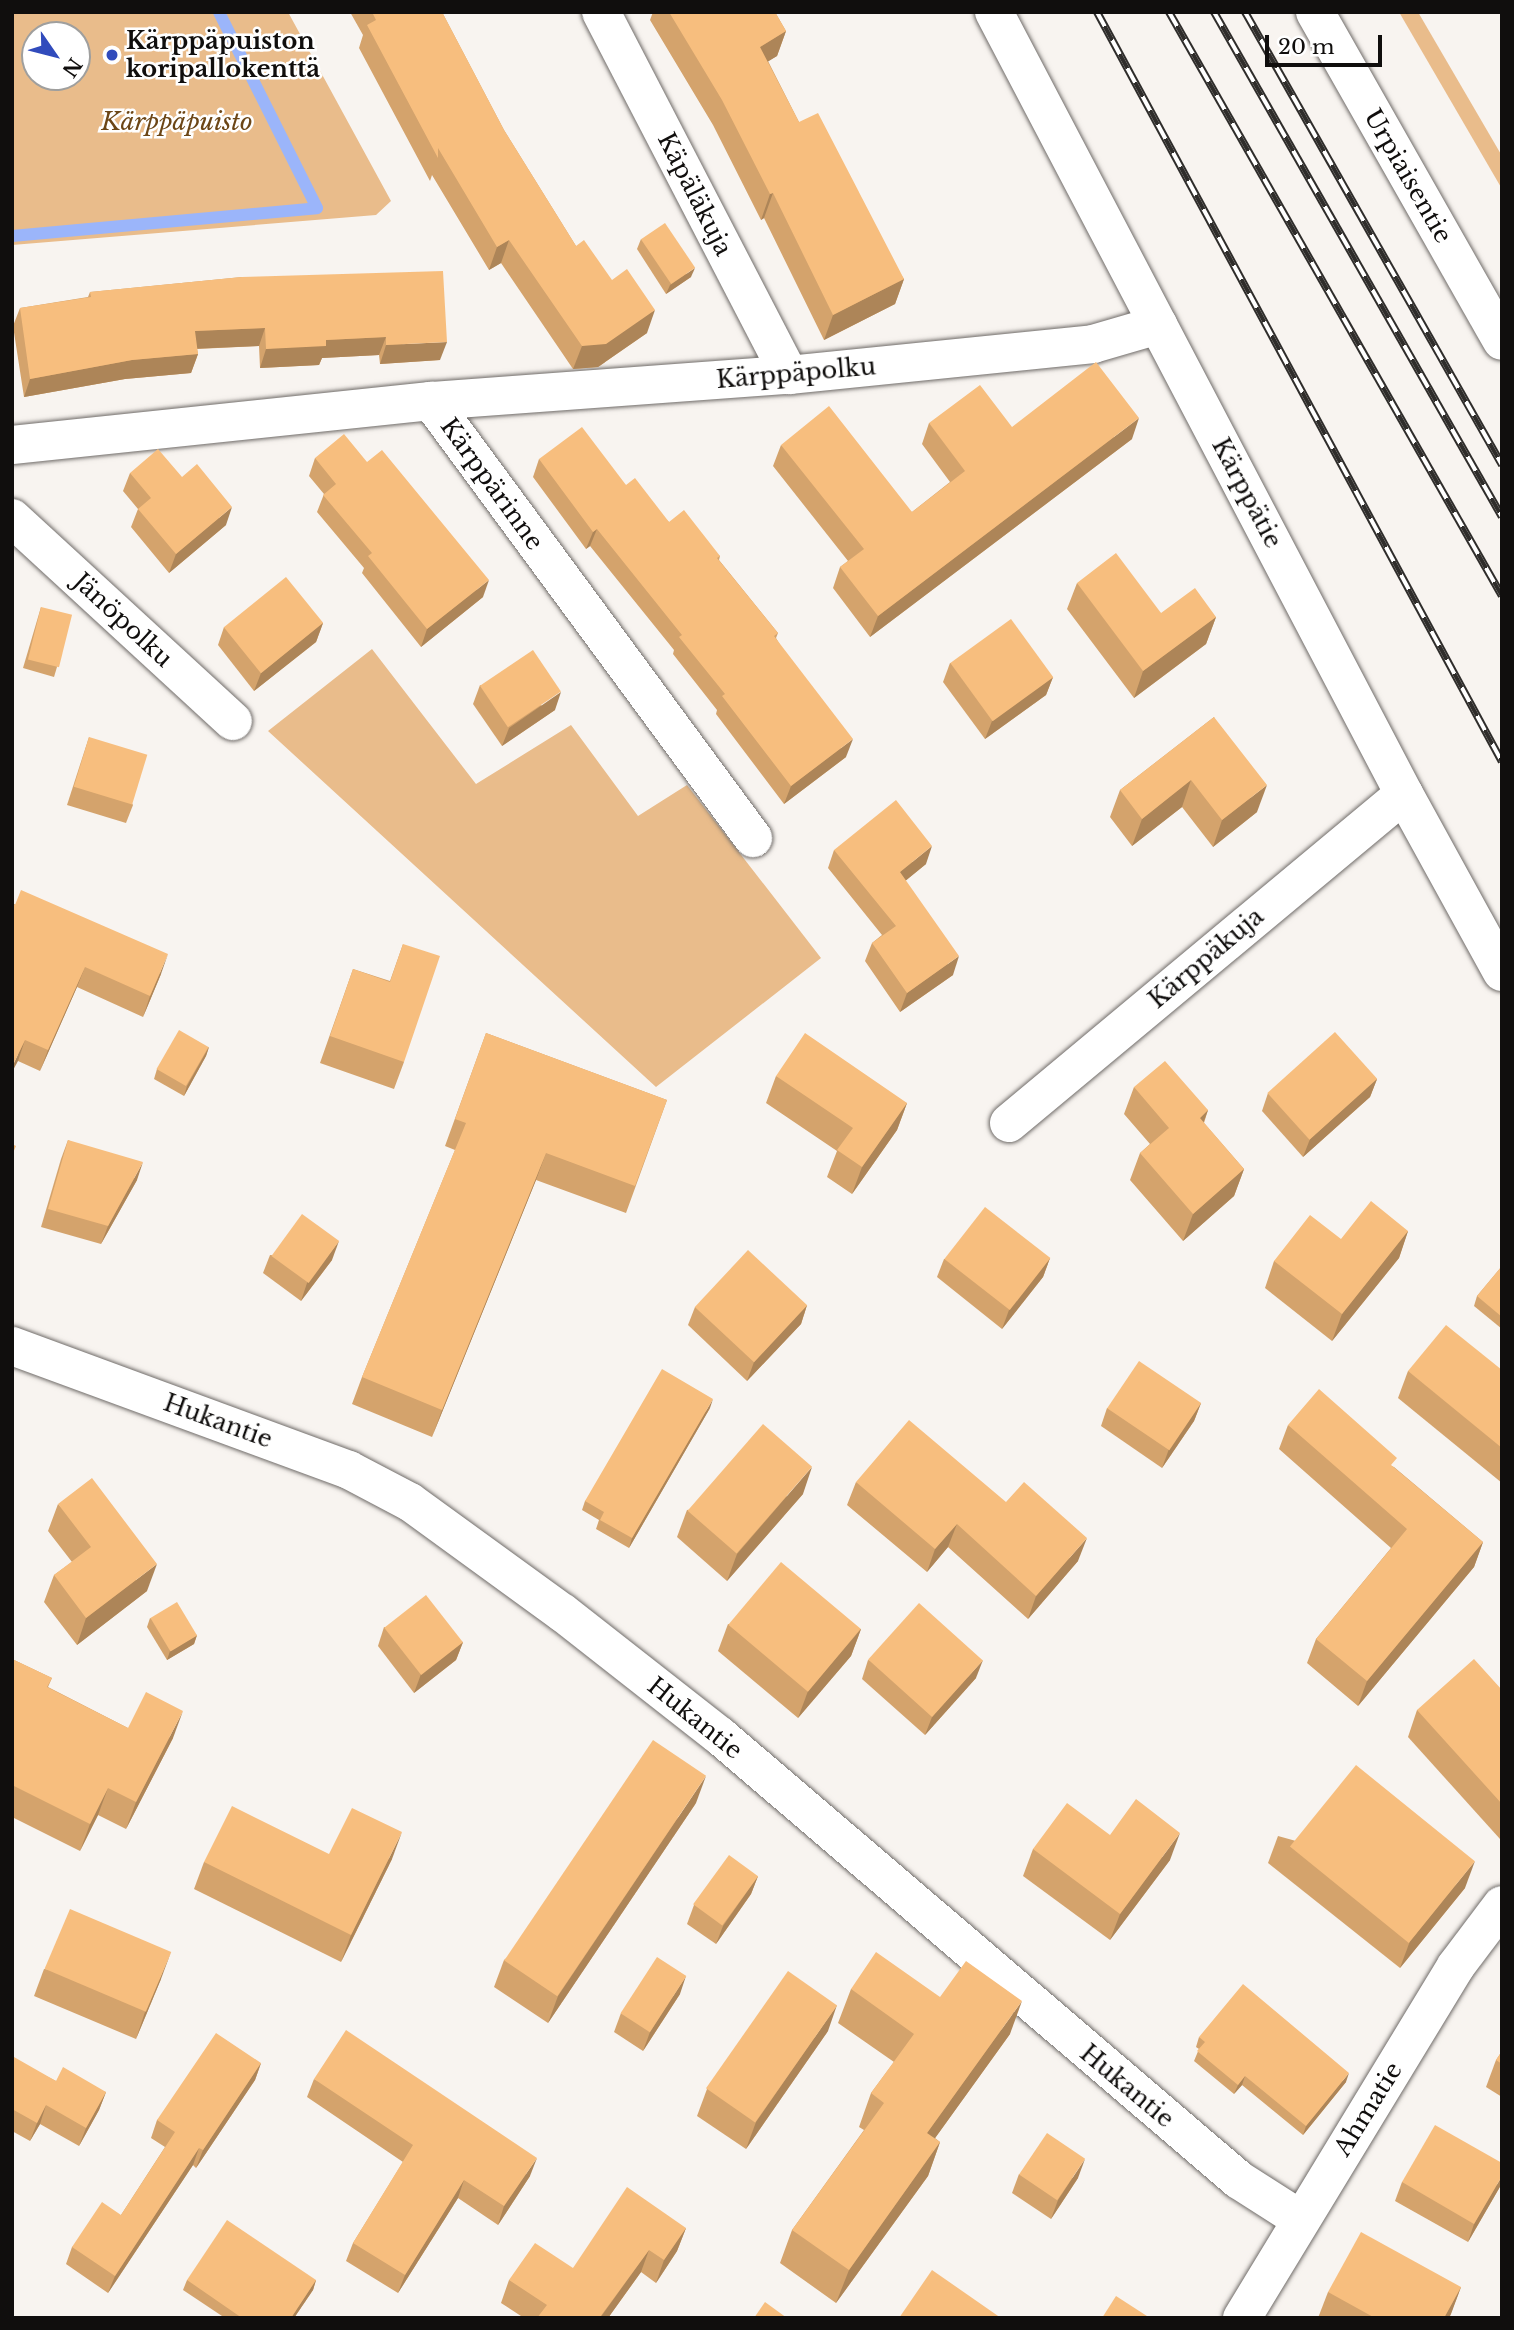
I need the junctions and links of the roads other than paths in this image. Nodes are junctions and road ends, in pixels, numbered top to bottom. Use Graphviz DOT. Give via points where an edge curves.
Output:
graph roads {
  1 [pos="601,12"];
  2 [pos="994,12"];
  3 [pos="1315,12"];
  4 [pos="1158,325"];
  5 [pos="1502,341"];
  6 [pos="789,375"];
  7 [pos="431,401"];
  8 [pos="12,445"];
  9 [pos="12,518"];
  10 [pos="233,721"];
  11 [pos="1404,794"];
  12 [pos="754,838"];
  13 [pos="1502,972"];
  14 [pos="1009,1123"];
  15 [pos="12,1346"];
  16 [pos="1502,1905"];
  17 [pos="1300,2219"];
  18 [pos="1242,2318"];
  1 -- 6 [label="street, Käpäläkuja"];
  2 -- 4 [label="street, Kärppätie"];
  3 -- 5 [label="street, Urpiaisentie"];
  4 -- 6 [label="street, Kärppäpolku" via="1093,344"];
  4 -- 11 [label="street, Kärppätie"];
  6 -- 7 [label="street, Kärppäpolku"];
  7 -- 8 [label="street, Kärppärinne"];
  7 -- 12 [label="street, Kärppärinne"];
  9 -- 10 [label="street, Jänöpolku"];
  11 -- 13 [label="street, Kärppätie"];
  11 -- 14 [label="street, Kärppäkuja"];
  15 -- 17 [label="street, Hukantie" via="349,1470 410,1502 563,1613 720,1737 1239,2180"];
  16 -- 17 [label="street, Ahmatie" via="1456,1966"];
  17 -- 18 [label="street, Ahmatie"];
}
